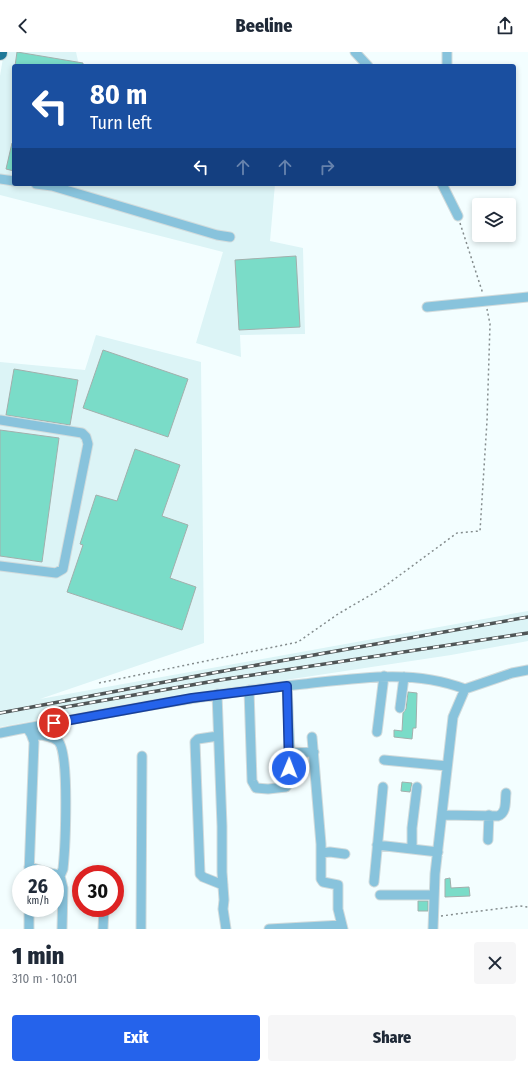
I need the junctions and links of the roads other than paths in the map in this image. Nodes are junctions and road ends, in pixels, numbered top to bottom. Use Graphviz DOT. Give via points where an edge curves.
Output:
graph roads {
  1 [pos="355,52"];
  2 [pos="447,52"];
  3 [pos="366,64"];
  4 [pos="447,64"];
  5 [pos="0,179"];
  6 [pos="12,181"];
  7 [pos="52,186"];
  8 [pos="443,186"];
  9 [pos="458,216"];
  10 [pos="230,237"];
  11 [pos="528,298"];
  12 [pos="427,307"];
  13 [pos="0,420"];
  14 [pos="0,566"];
  15 [pos="528,670"];
  16 [pos="384,676"];
  17 [pos="404,677"];
  18 [pos="287,686"];
  19 [pos="465,689"];
  20 [pos="249,690"];
  21 [pos="217,694"];
  22 [pos="400,708"];
  23 [pos="29,731"];
  24 [pos="377,732"];
  25 [pos="0,734"];
  26 [pos="218,736"];
  27 [pos="312,737"];
  28 [pos="314,752"];
  29 [pos="290,753"];
  30 [pos="142,756"];
  31 [pos="384,760"];
  32 [pos="447,766"];
  33 [pos="383,787"];
  34 [pos="417,787"];
  35 [pos="506,793"];
  36 [pos="442,814"];
  37 [pos="489,815"];
  38 [pos="488,840"];
  39 [pos="377,845"];
  40 [pos="412,849"];
  41 [pos="438,852"];
  42 [pos="321,853"];
  43 [pos="345,854"];
  44 [pos="29,865"];
  45 [pos="63,865"];
  46 [pos="374,882"];
  47 [pos="223,885"];
  48 [pos="380,895"];
  49 [pos="434,895"];
  50 [pos="29,917"];
  51 [pos="62,917"];
  52 [pos="104,917"];
  53 [pos="342,927"];
  54 [pos="29,929"];
  55 [pos="62,929"];
  56 [pos="103,929"];
  57 [pos="141,929"];
  58 [pos="226,929"];
  59 [pos="269,929"];
  60 [pos="433,929"];
  1 -- 3 [label="street"];
  2 -- 4 [label="street"];
  5 -- 6 [label="street"];
  7 -- 10 [label="street"];
  8 -- 9 [label="street"];
  11 -- 12 [label="street"];
  13 -- 14 [label="street" via="82,433 88,444 63,569 56,573"];
  15 -- 19 [label="street"];
  16 -- 17 [label="street"];
  16 -- 18 [label="street"];
  16 -- 24 [label="street"];
  17 -- 19 [label="street" via="448,683"];
  17 -- 22 [label="street"];
  18 -- 20 [label="street"];
  18 -- 29 [label="street"];
  19 -- 32 [label="street" via="453,717"];
  20 -- 21 [label="street"];
  20 -- 29 [label="street" via="251,772 256,788 286,787"];
  21 -- 23 [label="street" via="119,710"];
  21 -- 26 [label="street"];
  23 -- 25 [label="street"];
  23 -- 44 [label="street" via="34,742"];
  23 -- 45 [label="street" via="53,738 58,741 62,750 65,776"];
  26 -- 47 [label="street"];
  26 -- 47 [label="street" via="198,739 195,742 195,749 200,874"];
  27 -- 28 [label="street"];
  28 -- 29 [label="street"];
  28 -- 42 [label="street"];
  30 -- 57 [label="street"];
  31 -- 32 [label="street"];
  32 -- 36 [label="street"];
  33 -- 39 [label="street"];
  34 -- 40 [label="street"];
  35 -- 37 [label="street" via="504,812"];
  36 -- 37 [label="street"];
  36 -- 41 [label="street"];
  37 -- 38 [label="street"];
  39 -- 40 [label="street"];
  39 -- 46 [label="street"];
  40 -- 41 [label="street"];
  41 -- 49 [label="street"];
  42 -- 43 [label="street"];
  42 -- 53 [label="street" via="322,881 338,885 338,909"];
  47 -- 58 [label="street"];
  48 -- 49 [label="street"];
  49 -- 60 [label="street"];
  50 -- 54 [label="street"];
  51 -- 55 [label="street"];
  52 -- 56 [label="street"];
  53 -- 59 [label="street"];
}
